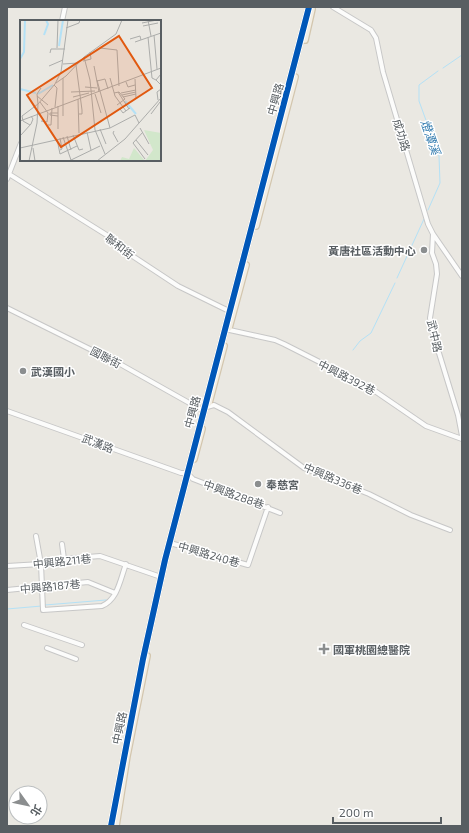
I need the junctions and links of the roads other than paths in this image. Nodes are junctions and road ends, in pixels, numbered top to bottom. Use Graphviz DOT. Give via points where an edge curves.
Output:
graph roads {
  1 [pos="65,7"];
  2 [pos="309,7"];
  3 [pos="312,7"];
  4 [pos="333,7"];
  5 [pos="62,20"];
  6 [pos="20,146"];
  7 [pos="9,174"];
  8 [pos="7,179"];
  9 [pos="433,234"];
  10 [pos="462,276"];
  11 [pos="7,308"];
  12 [pos="231,312"];
  13 [pos="227,329"];
  14 [pos="206,407"];
  15 [pos="7,411"];
  16 [pos="462,436"];
  17 [pos="462,439"];
  18 [pos="189,474"];
  19 [pos="268,507"];
  20 [pos="280,513"];
  21 [pos="450,530"];
  22 [pos="36,536"];
  23 [pos="172,543"];
  24 [pos="62,544"];
  25 [pos="64,559"];
  26 [pos="41,564"];
  27 [pos="126,564"];
  28 [pos="7,566"];
  29 [pos="161,577"];
  30 [pos="42,587"];
  31 [pos="7,590"];
  32 [pos="116,593"];
  33 [pos="24,625"];
  34 [pos="82,644"];
  35 [pos="47,648"];
  36 [pos="76,659"];
  37 [pos="111,826"];
  38 [pos="116,826"];
  1 -- 5 [label="street"];
  2 -- 12 [label="main road, 中興路"];
  3 -- 12 [label="main road, 中興路" via="289,103"];
  4 -- 9 [label="street, 成功路" via="372,30 376,38 383,72"];
  6 -- 7 [label="street"];
  7 -- 8 [label="street"];
  7 -- 12 [label="street, 聯和街" via="121,244 131,255 172,282"];
  9 -- 10 [label="street, 成功路"];
  9 -- 16 [label="street, 武中路" via="432,253 437,274 430,318 431,327"];
  11 -- 14 [label="street, 國聯街" via="120,364 200,409"];
  12 -- 13 [label="main road, 中興路"];
  13 -- 14 [label="main road, 中興路"];
  13 -- 17 [label="street, 中興路392巷" via="276,340 369,387 426,426"];
  14 -- 18 [label="main road, 中興路"];
  14 -- 21 [label="street, 中興路336巷" via="214,404 228,412 304,468"];
  15 -- 18 [label="street, 武漢路"];
  18 -- 19 [label="street, 中興路288巷" via="193,480"];
  18 -- 23 [label="main road, 中興路"];
  19 -- 20 [label="street, 中興路288巷"];
  19 -- 23 [label="street, 中興路240巷" via="248,565"];
  22 -- 26 [label="street"];
  23 -- 29 [label="main road, 中興路"];
  23 -- 38 [label="main road, 中興路" via="127,756"];
  24 -- 25 [label="street"];
  25 -- 26 [label="street, 中興路211巷"];
  25 -- 27 [label="street, 中興路211巷" via="100,556"];
  26 -- 28 [label="street, 中興路211巷"];
  26 -- 30 [label="street"];
  27 -- 29 [label="street, 中興路211巷"];
  27 -- 32 [label="street"];
  29 -- 37 [label="main road, 中興路" via="142,659"];
  30 -- 31 [label="street, 中興路187巷"];
  30 -- 32 [label="street, 中興路187巷" via="88,582"];
  30 -- 32 [label="street" via="43,607 102,606"];
  33 -- 34 [label="street"];
  35 -- 36 [label="street"];
}
